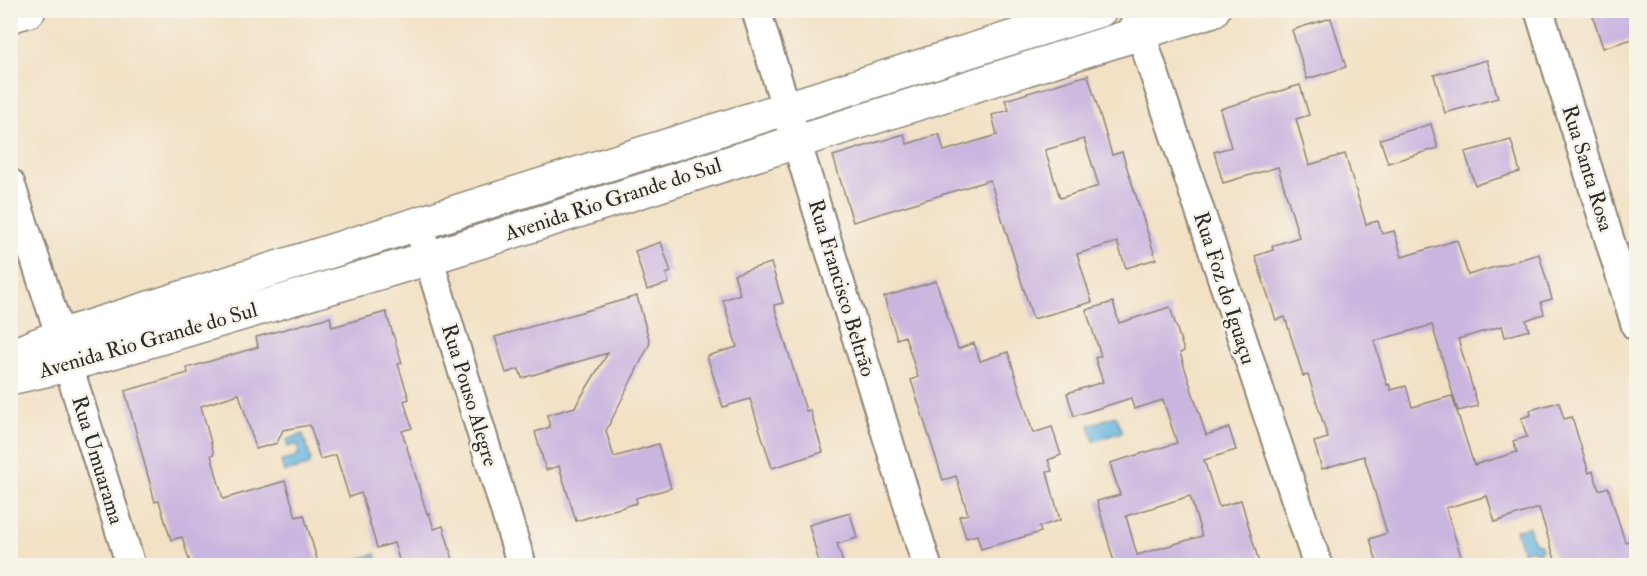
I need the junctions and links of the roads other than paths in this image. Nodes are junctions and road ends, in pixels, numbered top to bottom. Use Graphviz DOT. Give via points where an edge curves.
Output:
graph roads {
  1 [pos="29,10"];
  2 [pos="756,10"];
  3 [pos="1100,10"];
  4 [pos="1213,10"];
  5 [pos="1539,10"];
  6 [pos="10,16"];
  7 [pos="1137,22"];
  8 [pos="786,109"];
  9 [pos="797,141"];
  10 [pos="10,183"];
  11 [pos="418,224"];
  12 [pos="429,258"];
  13 [pos="1636,326"];
  14 [pos="64,351"];
  15 [pos="10,356"];
  16 [pos="10,378"];
  17 [pos="131,566"];
  18 [pos="522,566"];
  19 [pos="927,566"];
  20 [pos="1318,566"];
  1 -- 6 [label="street"];
  2 -- 8 [label="street, Rua Francisco Beltrão"];
  3 -- 8 [label="street, Avenida Rio Grande do Sul"];
  4 -- 7 [label="street, Avenida Rio Grande do Sul"];
  5 -- 13 [label="street, Rua Santa Rosa"];
  7 -- 9 [label="street, Avenida Rio Grande do Sul"];
  7 -- 20 [label="street, Rua Foz do Iguaçu"];
  8 -- 9 [label="street, Rua Francisco Beltrão"];
  8 -- 11 [label="street, Avenida Rio Grande do Sul"];
  9 -- 12 [label="street, Avenida Rio Grande do Sul"];
  9 -- 19 [label="street, Rua Francisco Beltrão"];
  10 -- 14 [label="street, Rua Umuarama"];
  11 -- 12 [label="street, Rua Pouso Alegre"];
  11 -- 14 [label="street, Avenida Rio Grande do Sul"];
  12 -- 14 [label="street, Avenida Rio Grande do Sul"];
  12 -- 18 [label="street, Rua Pouso Alegre"];
  14 -- 15 [label="street, Avenida Rio Grande do Sul"];
  14 -- 16 [label="street, Avenida Rio Grande do Sul"];
  14 -- 17 [label="street, Rua Umuarama"];
}
